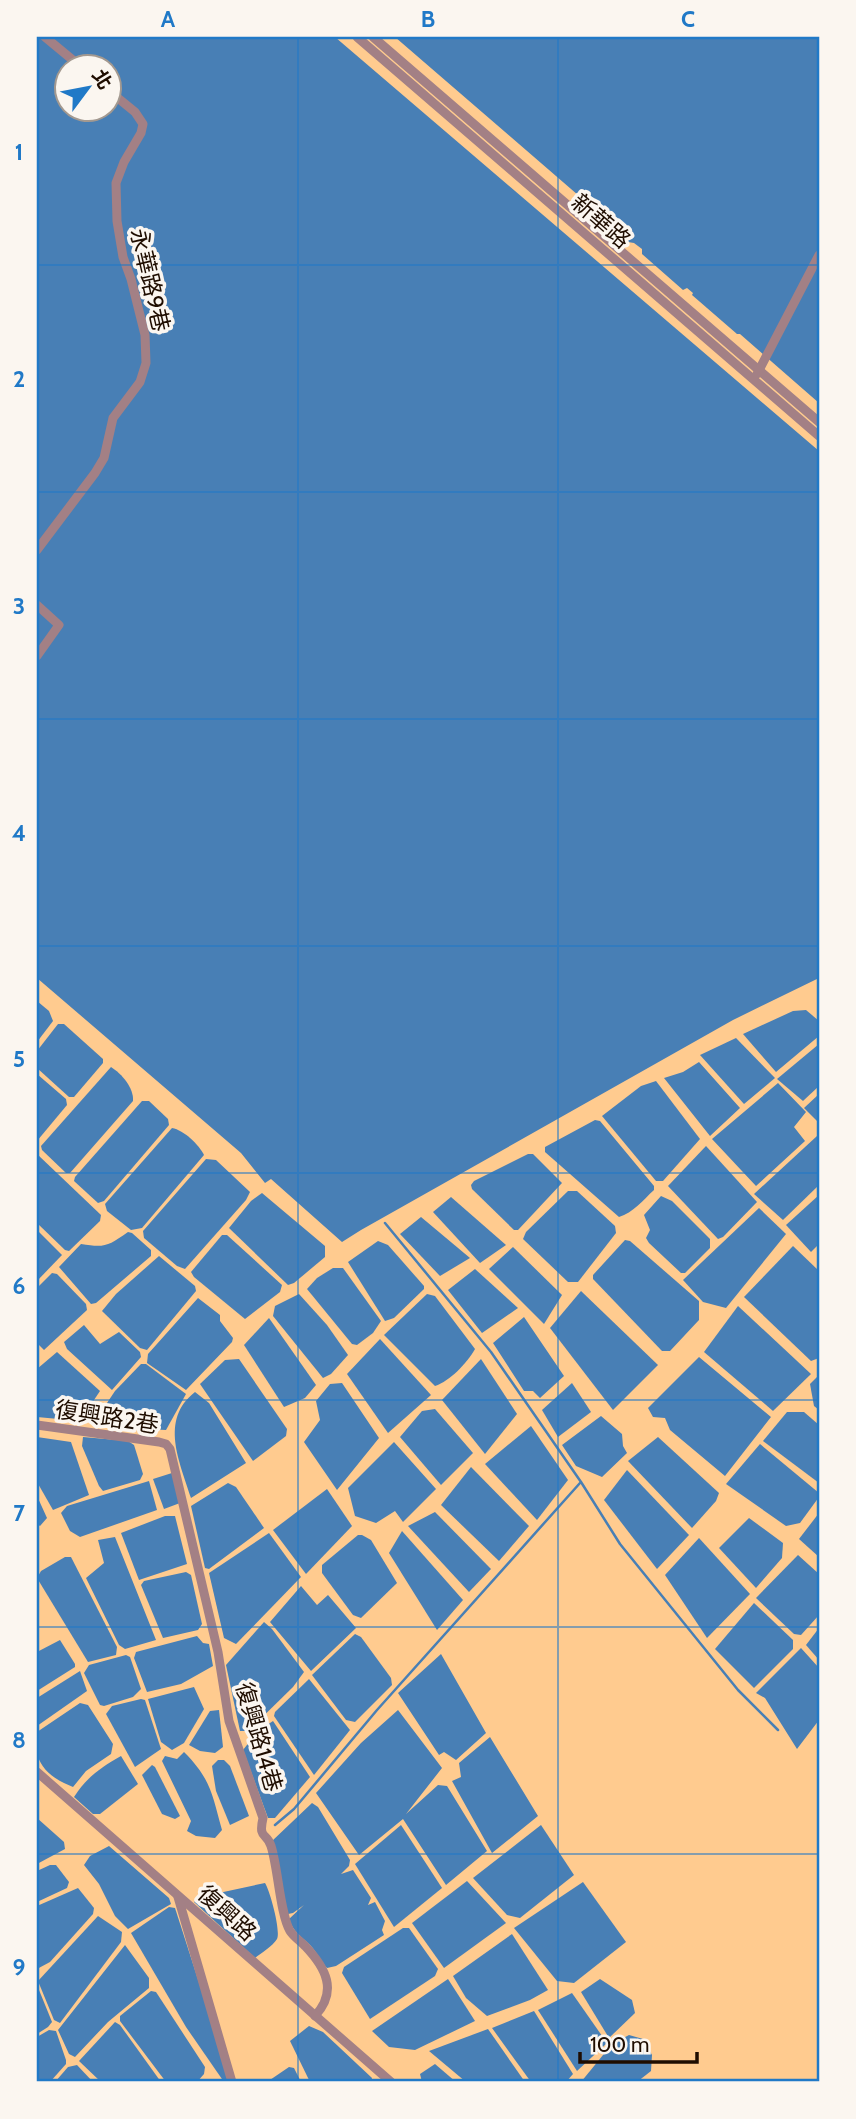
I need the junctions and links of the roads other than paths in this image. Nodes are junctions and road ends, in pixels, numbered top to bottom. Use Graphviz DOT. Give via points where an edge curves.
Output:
graph roads {
  1 [pos="45,37"];
  2 [pos="357,37"];
  3 [pos="373,37"];
  4 [pos="63,52"];
  5 [pos="122,101"];
  6 [pos="819,255"];
  7 [pos="761,369"];
  8 [pos="754,379"];
  9 [pos="819,422"];
  10 [pos="819,436"];
  11 [pos="37,550"];
  12 [pos="37,605"];
  13 [pos="37,656"];
  14 [pos="37,1425"];
  15 [pos="170,1450"];
  16 [pos="37,1772"];
  17 [pos="178,1895"];
  18 [pos="315,2016"];
  19 [pos="232,2082"];
  20 [pos="391,2082"];
  1 -- 4 [label="street"];
  2 -- 8 [label="street, 新華路"];
  3 -- 7 [label="street, 新華路"];
  5 -- 11 [label="street, 永華路9巷" via="143,124 116,183 117,221 145,335 146,363 139,382 116,411 95,473"];
  6 -- 7 [label="street"];
  7 -- 8 [label="street"];
  7 -- 9 [label="street, 新華路"];
  8 -- 10 [label="street, 新華路"];
  12 -- 13 [label="street" via="58,625"];
  14 -- 15 [label="street, 復興路2巷" via="159,1442"];
  15 -- 18 [label="street, 復興路14巷" via="218,1652 229,1721 262,1818 262,1835 271,1846 289,1930 307,1947 327,1978 327,1997"];
  16 -- 17 [label="street, 復興路"];
  17 -- 18 [label="street, 復興路"];
  17 -- 19 [label="street"];
  18 -- 20 [label="street, 復興路"];
}
